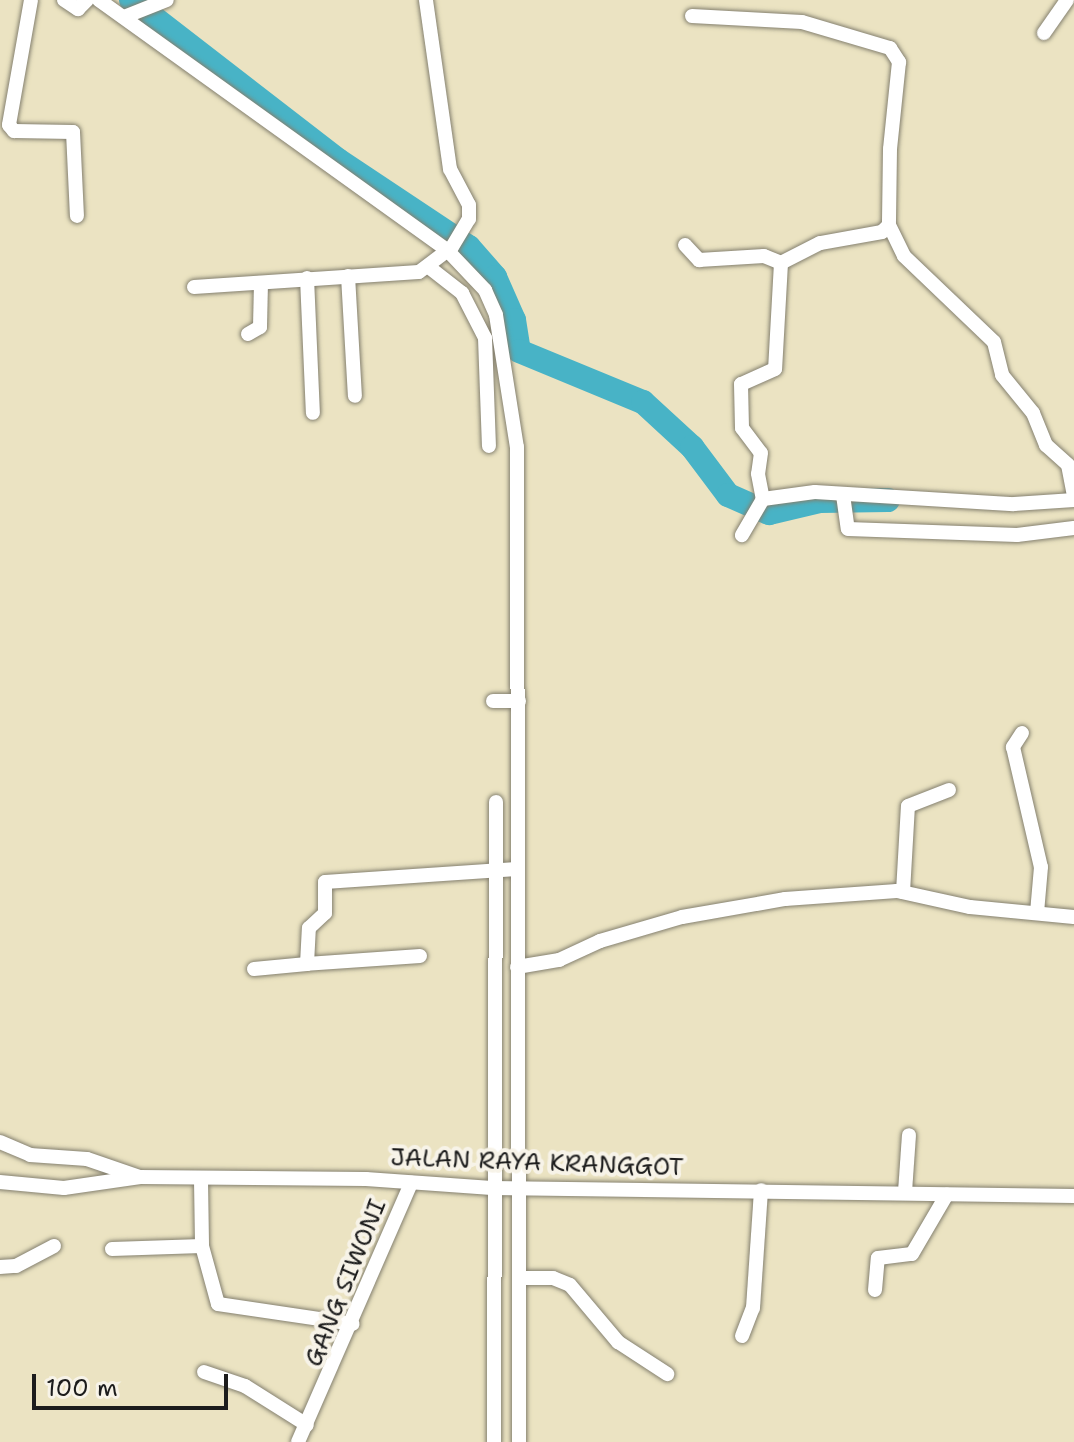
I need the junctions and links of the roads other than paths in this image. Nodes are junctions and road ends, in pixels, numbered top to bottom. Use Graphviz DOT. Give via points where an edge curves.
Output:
graph roads {
  1 [pos="31,0"];
  2 [pos="64,0"];
  3 [pos="87,0"];
  4 [pos="99,0"];
  5 [pos="426,0"];
  6 [pos="1067,0"];
  7 [pos="161,2"];
  8 [pos="131,14"];
  9 [pos="692,16"];
  10 [pos="1044,33"];
  11 [pos="77,216"];
  12 [pos="889,225"];
  13 [pos="685,245"];
  14 [pos="445,254"];
  15 [pos="781,263"];
  16 [pos="348,276"];
  17 [pos="307,278"];
  18 [pos="261,283"];
  19 [pos="194,287"];
  20 [pos="248,334"];
  21 [pos="355,396"];
  22 [pos="313,413"];
  23 [pos="489,446"];
  24 [pos="844,498"];
  25 [pos="1074,498"];
  26 [pos="762,502"];
  27 [pos="1074,528"];
  28 [pos="745,531"];
  29 [pos="495,701"];
  30 [pos="516,701"];
  31 [pos="1022,733"];
  32 [pos="949,790"];
  33 [pos="496,802"];
  34 [pos="506,870"];
  35 [pos="903,892"];
  36 [pos="1037,913"];
  37 [pos="1074,917"];
  38 [pos="420,956"];
  39 [pos="307,964"];
  40 [pos="517,967"];
  41 [pos="254,969"];
  42 [pos="909,1135"];
  43 [pos="0,1142"];
  44 [pos="140,1177"];
  45 [pos="201,1180"];
  46 [pos="0,1182"];
  47 [pos="411,1183"];
  48 [pos="494,1188"];
  49 [pos="517,1188"];
  50 [pos="761,1190"];
  51 [pos="905,1192"];
  52 [pos="947,1194"];
  53 [pos="1074,1196"];
  54 [pos="54,1246"];
  55 [pos="202,1246"];
  56 [pos="112,1249"];
  57 [pos="0,1267"];
  58 [pos="520,1278"];
  59 [pos="875,1290"];
  60 [pos="353,1324"];
  61 [pos="742,1336"];
  62 [pos="204,1372"];
  63 [pos="667,1374"];
  64 [pos="505,1398"];
  65 [pos="307,1425"];
  66 [pos="298,1442"];
  67 [pos="494,1442"];
  68 [pos="519,1442"];
  1 -- 11 [label="street" via="9,125 14,131 73,132"];
  2 -- 3 [label="street" via="78,9"];
  4 -- 8 [label="street"];
  5 -- 14 [label="street" via="450,169 469,205"];
  6 -- 10 [label="street"];
  7 -- 8 [label="street"];
  8 -- 14 [label="street"];
  9 -- 12 [label="street" via="789,19 897,54 900,80 890,149"];
  12 -- 15 [label="street" via="882,232 820,243"];
  12 -- 25 [label="street" via="904,256 994,342 1002,375 1033,413 1046,445 1068,465"];
  13 -- 15 [label="street" via="699,260 764,256"];
  14 -- 16 [label="street"];
  14 -- 23 [label="street" via="485,338"];
  14 -- 30 [label="street" via="467,267 492,304 512,398"];
  15 -- 26 [label="street" via="775,369 741,384 742,428 761,453"];
  16 -- 17 [label="street"];
  16 -- 21 [label="street"];
  17 -- 18 [label="street"];
  17 -- 22 [label="street"];
  18 -- 19 [label="street"];
  18 -- 20 [label="street" via="260,327"];
  24 -- 25 [label="street" via="1014,504"];
  24 -- 26 [label="street" via="815,492"];
  24 -- 27 [label="street" via="847,526 1017,535"];
  26 -- 28 [label="street"];
  29 -- 30 [label="street"];
  30 -- 34 [label="street"];
  31 -- 36 [label="street" via="1013,747 1041,867"];
  32 -- 35 [label="street" via="913,801 906,810"];
  33 -- 34 [label="street"];
  34 -- 39 [label="street" via="330,879 323,885 325,913 309,928"];
  34 -- 40 [label="street"];
  34 -- 48 [label="street"];
  35 -- 36 [label="street" via="970,907"];
  35 -- 40 [label="street" via="716,909 600,941 559,960"];
  36 -- 37 [label="street"];
  38 -- 39 [label="street"];
  39 -- 41 [label="street"];
  40 -- 49 [label="street"];
  42 -- 51 [label="street"];
  43 -- 44 [label="street" via="30,1155 87,1159"];
  44 -- 45 [label="street, JALAN RAYA KRANGGOT"];
  44 -- 46 [label="street, JALAN RAYA KRANGGOT" via="64,1188"];
  45 -- 47 [label="street, JALAN RAYA KRANGGOT"];
  45 -- 55 [label="street"];
  47 -- 48 [label="street, JALAN RAYA KRANGGOT"];
  47 -- 60 [label="street, GANG SIWONI"];
  48 -- 49 [label="street, JALAN RAYA KRANGGOT"];
  48 -- 64 [label="street"];
  49 -- 50 [label="street, JALAN RAYA KRANGGOT"];
  49 -- 58 [label="street"];
  50 -- 51 [label="street, JALAN RAYA KRANGGOT"];
  50 -- 61 [label="street" via="753,1308"];
  51 -- 52 [label="street, JALAN RAYA KRANGGOT"];
  52 -- 53 [label="street, JALAN RAYA KRANGGOT"];
  52 -- 59 [label="street" via="912,1254 878,1258"];
  54 -- 57 [label="street" via="16,1266"];
  55 -- 56 [label="street"];
  55 -- 60 [label="street" via="215,1299 223,1306"];
  58 -- 63 [label="street" via="553,1278 570,1285 627,1351"];
  58 -- 64 [label="street"];
  60 -- 65 [label="street, GANG SIWONI"];
  62 -- 65 [label="street" via="245,1386"];
  64 -- 67 [label="street"];
  64 -- 68 [label="street"];
  65 -- 66 [label="street, GANG SIWONI"];
}
